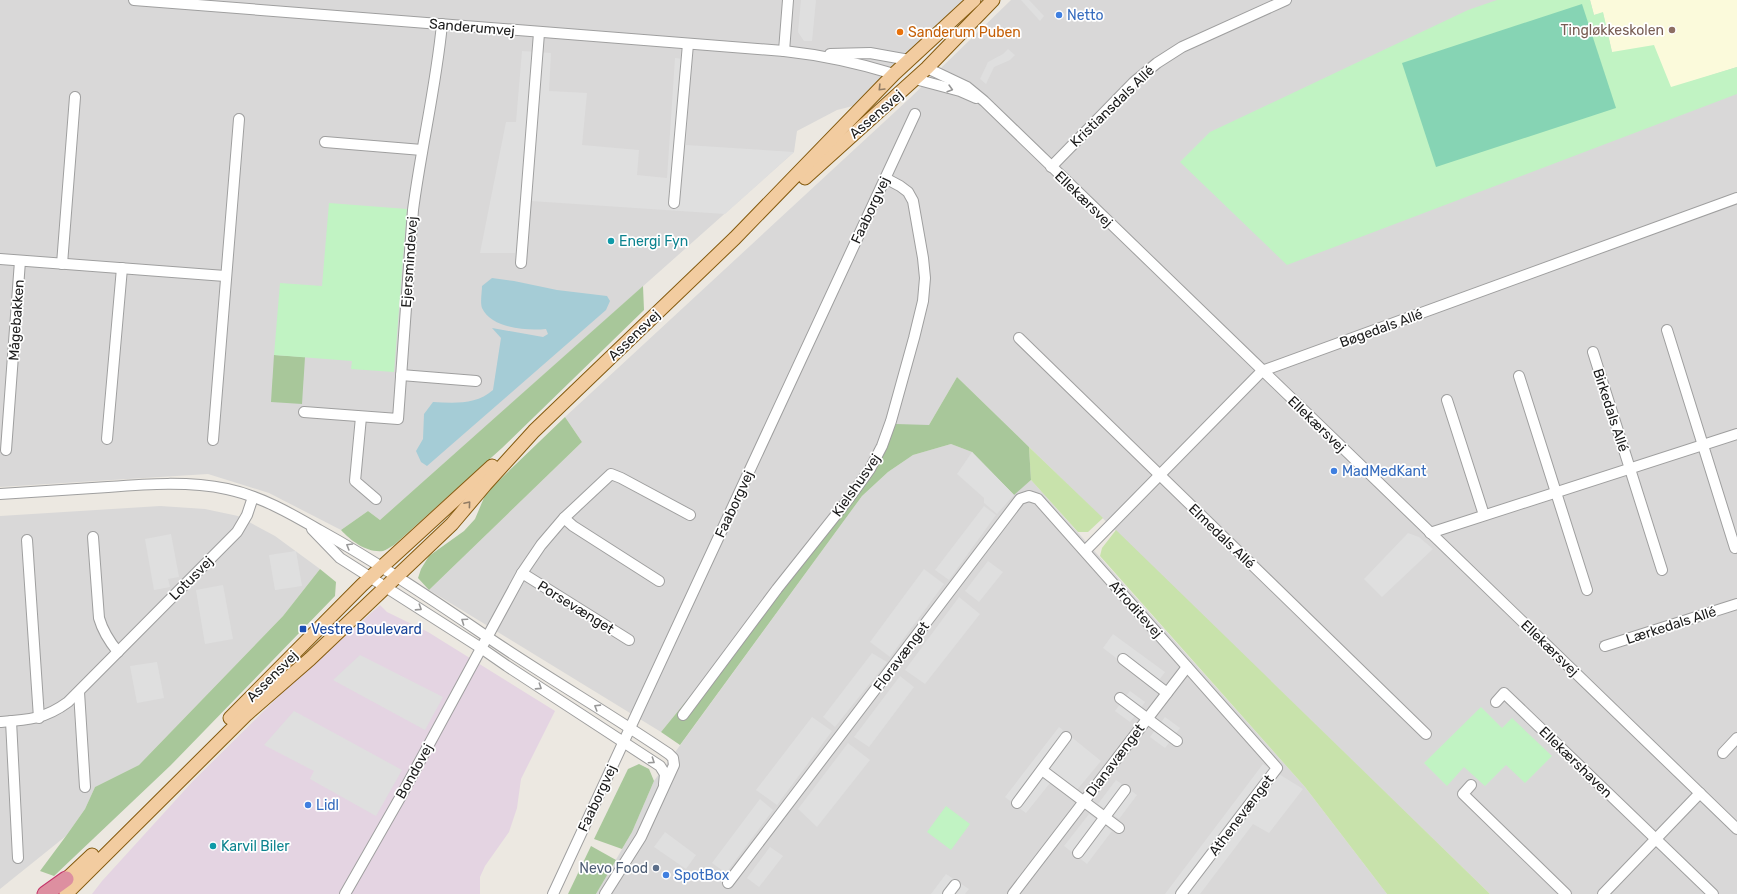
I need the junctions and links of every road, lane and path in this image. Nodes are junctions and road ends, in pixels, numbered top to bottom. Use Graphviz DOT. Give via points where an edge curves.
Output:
graph roads {
  1 [pos="134,0"];
  2 [pos="788,0"];
  3 [pos="974,0"];
  4 [pos="993,0"];
  5 [pos="1286,0"];
  6 [pos="442,24"];
  7 [pos="539,33"];
  8 [pos="688,44"];
  9 [pos="784,51"];
  10 [pos="810,54"];
  11 [pos="909,60"];
  12 [pos="927,68"];
  13 [pos="894,74"];
  14 [pos="915,79"];
  15 [pos="75,97"];
  16 [pos="984,101"];
  17 [pos="914,114"];
  18 [pos="239,119"];
  19 [pos="325,142"];
  20 [pos="422,150"];
  21 [pos="1051,167"];
  22 [pos="885,178"];
  23 [pos="1737,198"];
  24 [pos="674,203"];
  25 [pos="735,238"];
  26 [pos="0,259"];
  27 [pos="20,261"];
  28 [pos="521,263"];
  29 [pos="62,264"];
  30 [pos="122,268"];
  31 [pos="226,276"];
  32 [pos="1666,330"];
  33 [pos="1019,338"];
  34 [pos="1592,352"];
  35 [pos="1262,371"];
  36 [pos="401,375"];
  37 [pos="1519,376"];
  38 [pos="476,381"];
  39 [pos="1447,400"];
  40 [pos="304,412"];
  41 [pos="361,417"];
  42 [pos="534,431"];
  43 [pos="1737,434"];
  44 [pos="107,439"];
  45 [pos="212,440"];
  46 [pos="1702,445"];
  47 [pos="6,450"];
  48 [pos="1630,469"];
  49 [pos="1160,476"];
  50 [pos="1556,492"];
  51 [pos="0,494"];
  52 [pos="252,497"];
  53 [pos="376,499"];
  54 [pos="690,515"];
  55 [pos="1484,515"];
  56 [pos="564,518"];
  57 [pos="305,522"];
  58 [pos="1430,533"];
  59 [pos="93,537"];
  60 [pos="27,540"];
  61 [pos="1735,548"];
  62 [pos="1085,552"];
  63 [pos="1662,570"];
  64 [pos="390,572"];
  65 [pos="522,573"];
  66 [pos="659,581"];
  67 [pos="378,582"];
  68 [pos="1588,590"];
  69 [pos="1737,604"];
  70 [pos="487,637"];
  71 [pos="629,640"];
  72 [pos="1605,646"];
  73 [pos="481,648"];
  74 [pos="118,652"];
  75 [pos="1123,659"];
  76 [pos="1187,667"];
  77 [pos="79,692"];
  78 [pos="1167,692"];
  79 [pos="1120,698"];
  80 [pos="1496,702"];
  81 [pos="683,715"];
  82 [pos="39,718"];
  83 [pos="1147,718"];
  84 [pos="11,721"];
  85 [pos="0,722"];
  86 [pos="630,727"];
  87 [pos="1426,734"];
  88 [pos="1066,738"];
  89 [pos="1737,738"];
  90 [pos="623,741"];
  91 [pos="1177,741"];
  92 [pos="1723,753"];
  93 [pos="1042,770"];
  94 [pos="1471,785"];
  95 [pos="85,787"];
  96 [pos="664,790"];
  97 [pos="1125,790"];
  98 [pos="1700,793"];
  99 [pos="1084,802"];
  100 [pos="1017,803"];
  101 [pos="1105,817"];
  102 [pos="1119,828"];
  103 [pos="1737,829"];
  104 [pos="1656,839"];
  105 [pos="1078,853"];
  106 [pos="18,858"];
  107 [pos="66,879"];
  108 [pos="728,883"];
  109 [pos="955,884"];
  110 [pos="45,894"];
  111 [pos="51,894"];
  112 [pos="66,894"];
  113 [pos="345,894"];
  114 [pos="552,894"];
  115 [pos="605,894"];
  116 [pos="948,894"];
  117 [pos="1013,894"];
  118 [pos="1181,894"];
  119 [pos="1566,894"];
  120 [pos="1603,894"];
  121 [pos="1713,894"];
  1 -- 6 [label="street, Sanderumvej"];
  2 -- 9 [label="street"];
  3 -- 11 [label="main road"];
  4 -- 12 [label="main road"];
  5 -- 21 [label="street, Kristiansdals Allé" via="1182,47 1157,63 1134,82"];
  6 -- 7 [label="street, Sanderumvej"];
  6 -- 20 [label="street, Ejersmindevej" via="434,89"];
  7 -- 8 [label="street, Sanderumvej"];
  7 -- 28 [label="street"];
  8 -- 9 [label="street, Sanderumvej"];
  8 -- 24 [label="street"];
  9 -- 10 [label="street, Sanderumvej"];
  10 -- 11 [label="street, Sanderumvej" via="870,53"];
  10 -- 13 [label="street, Sanderumvej" via="866,65"];
  11 -- 12 [label="main road"];
  11 -- 13 [label="main road, Assensvej"];
  12 -- 14 [label="main road, Assensvej"];
  12 -- 16 [label="street, Ellekærsvej" via="967,86"];
  13 -- 14 [label="main road"];
  13 -- 25 [label="main road, Assensvej, one-way"];
  14 -- 16 [label="street, Ellekærsvej, one-way" via="960,91"];
  14 -- 25 [label="main road, Assensvej" via="755,224"];
  15 -- 29 [label="street"];
  16 -- 21 [label="street, Ellekærsvej"];
  17 -- 22 [label="street, Faaborgvej"];
  18 -- 31 [label="street"];
  19 -- 20 [label="street"];
  20 -- 36 [label="street, Ejersmindevej" via="413,217"];
  21 -- 35 [label="street, Ellekærsvej"];
  22 -- 81 [label="street, Kielshusvej" via="908,192 913,201 925,278 923,301 914,338 882,446 870,469 847,501"];
  22 -- 86 [label="street, Faaborgvej"];
  23 -- 35 [label="street, Bøgedals Allé"];
  25 -- 42 [label="main road, Assensvej"];
  26 -- 27 [label="street, Mågebakken"];
  27 -- 29 [label="street, Mågebakken"];
  27 -- 47 [label="street, Mågebakken"];
  29 -- 30 [label="street, Mågebakken"];
  30 -- 31 [label="street, Mågebakken"];
  30 -- 44 [label="street"];
  31 -- 45 [label="street"];
  32 -- 46 [label="street"];
  33 -- 49 [label="street, Elmedals Allé"];
  34 -- 48 [label="street, Birkedals Allé"];
  35 -- 49 [label="street, Bøgedals Allé"];
  35 -- 58 [label="street, Ellekærsvej"];
  36 -- 38 [label="street"];
  36 -- 41 [label="street, Ejersmindevej" via="398,419"];
  37 -- 50 [label="street"];
  39 -- 55 [label="street"];
  40 -- 41 [label="street, Ejersmindevej"];
  41 -- 53 [label="street" via="355,481"];
  42 -- 64 [label="main road, Assensvej" via="478,478 441,522"];
  64 -- 42 [label="main road, Assensvej, one-way" via="452,524"];
  43 -- 46 [label="street, Birkedals Allé"];
  46 -- 48 [label="street, Birkedals Allé"];
  46 -- 61 [label="street"];
  48 -- 50 [label="street, Birkedals Allé"];
  48 -- 63 [label="street, Birkedals Allé"];
  49 -- 62 [label="street, Bøgedals Allé"];
  49 -- 87 [label="street, Elmedals Allé"];
  50 -- 55 [label="street, Birkedals Allé"];
  50 -- 68 [label="street"];
  51 -- 52 [label="street" via="167,483 210,486"];
  52 -- 57 [label="street" via="272,504"];
  52 -- 74 [label="street, Lotusvej" via="247,515 237,532"];
  54 -- 56 [label="street, Porsevænget" via="611,474"];
  55 -- 58 [label="street, Birkedals Allé"];
  56 -- 65 [label="street, Porsevænget"];
  56 -- 66 [label="street"];
  64 -- 57 [label="street, one-way"];
  57 -- 67 [label="street" via="340,558"];
  58 -- 98 [label="street, Ellekærsvej"];
  59 -- 74 [label="street" via="99,618 108,640"];
  60 -- 82 [label="street"];
  62 -- 76 [label="street, Afroditevej"];
  62 -- 108 [label="street, Floravænget" via="1038,499 1029,496 1020,499"];
  64 -- 67 [label="main road" via="385,580"];
  70 -- 64 [label="street, one-way"];
  65 -- 70 [label="street, Porsevænget"];
  65 -- 71 [label="street, Porsevænget"];
  67 -- 73 [label="street, one-way"];
  67 -- 107 [label="main road, Assensvej"];
  67 -- 112 [label="main road, Assensvej" via="310,659 247,714"];
  69 -- 72 [label="street, Lærkedals Allé"];
  70 -- 73 [label="street"];
  86 -- 70 [label="street, one-way"];
  73 -- 90 [label="street, one-way"];
  73 -- 113 [label="street, Bondovej"];
  74 -- 77 [label="street, Lotusvej"];
  75 -- 78 [label="street"];
  76 -- 78 [label="street, Dianavænget"];
  76 -- 118 [label="street, Athenevænget" via="1277,768"];
  77 -- 82 [label="street, Lotusvej" via="51,714"];
  77 -- 95 [label="street"];
  78 -- 83 [label="street, Dianavænget"];
  79 -- 83 [label="street, Dianavænget"];
  80 -- 104 [label="street, Ellekærshaven" via="1504,693"];
  82 -- 84 [label="street, Lotusvej"];
  83 -- 91 [label="street, Dianavænget"];
  83 -- 99 [label="street, Dianavænget"];
  84 -- 85 [label="street, Lotusvej"];
  84 -- 106 [label="street"];
  86 -- 90 [label="street, Faaborgvej"];
  86 -- 96 [label="street" via="673,758 674,765"];
  88 -- 93 [label="street"];
  89 -- 92 [label="street"];
  90 -- 96 [label="street, one-way" via="660,766 665,774"];
  90 -- 114 [label="street, Faaborgvej"];
  93 -- 99 [label="street, Dianavænget"];
  93 -- 100 [label="street"];
  94 -- 119 [label="street" via="1463,794"];
  96 -- 115 [label="street" via="641,837"];
  97 -- 101 [label="street, Dianavænget"];
  98 -- 103 [label="street, Ellekærsvej"];
  98 -- 104 [label="street"];
  99 -- 101 [label="street, Dianavænget"];
  99 -- 117 [label="street, Dianavænget"];
  101 -- 102 [label="street, Dianavænget"];
  101 -- 105 [label="street, Dianavænget"];
  104 -- 120 [label="street"];
  104 -- 121 [label="street, Ellekærshaven"];
  107 -- 110 [label="highway"];
  107 -- 111 [label="main road, Assensvej"];
  109 -- 116 [label="street"];
}
